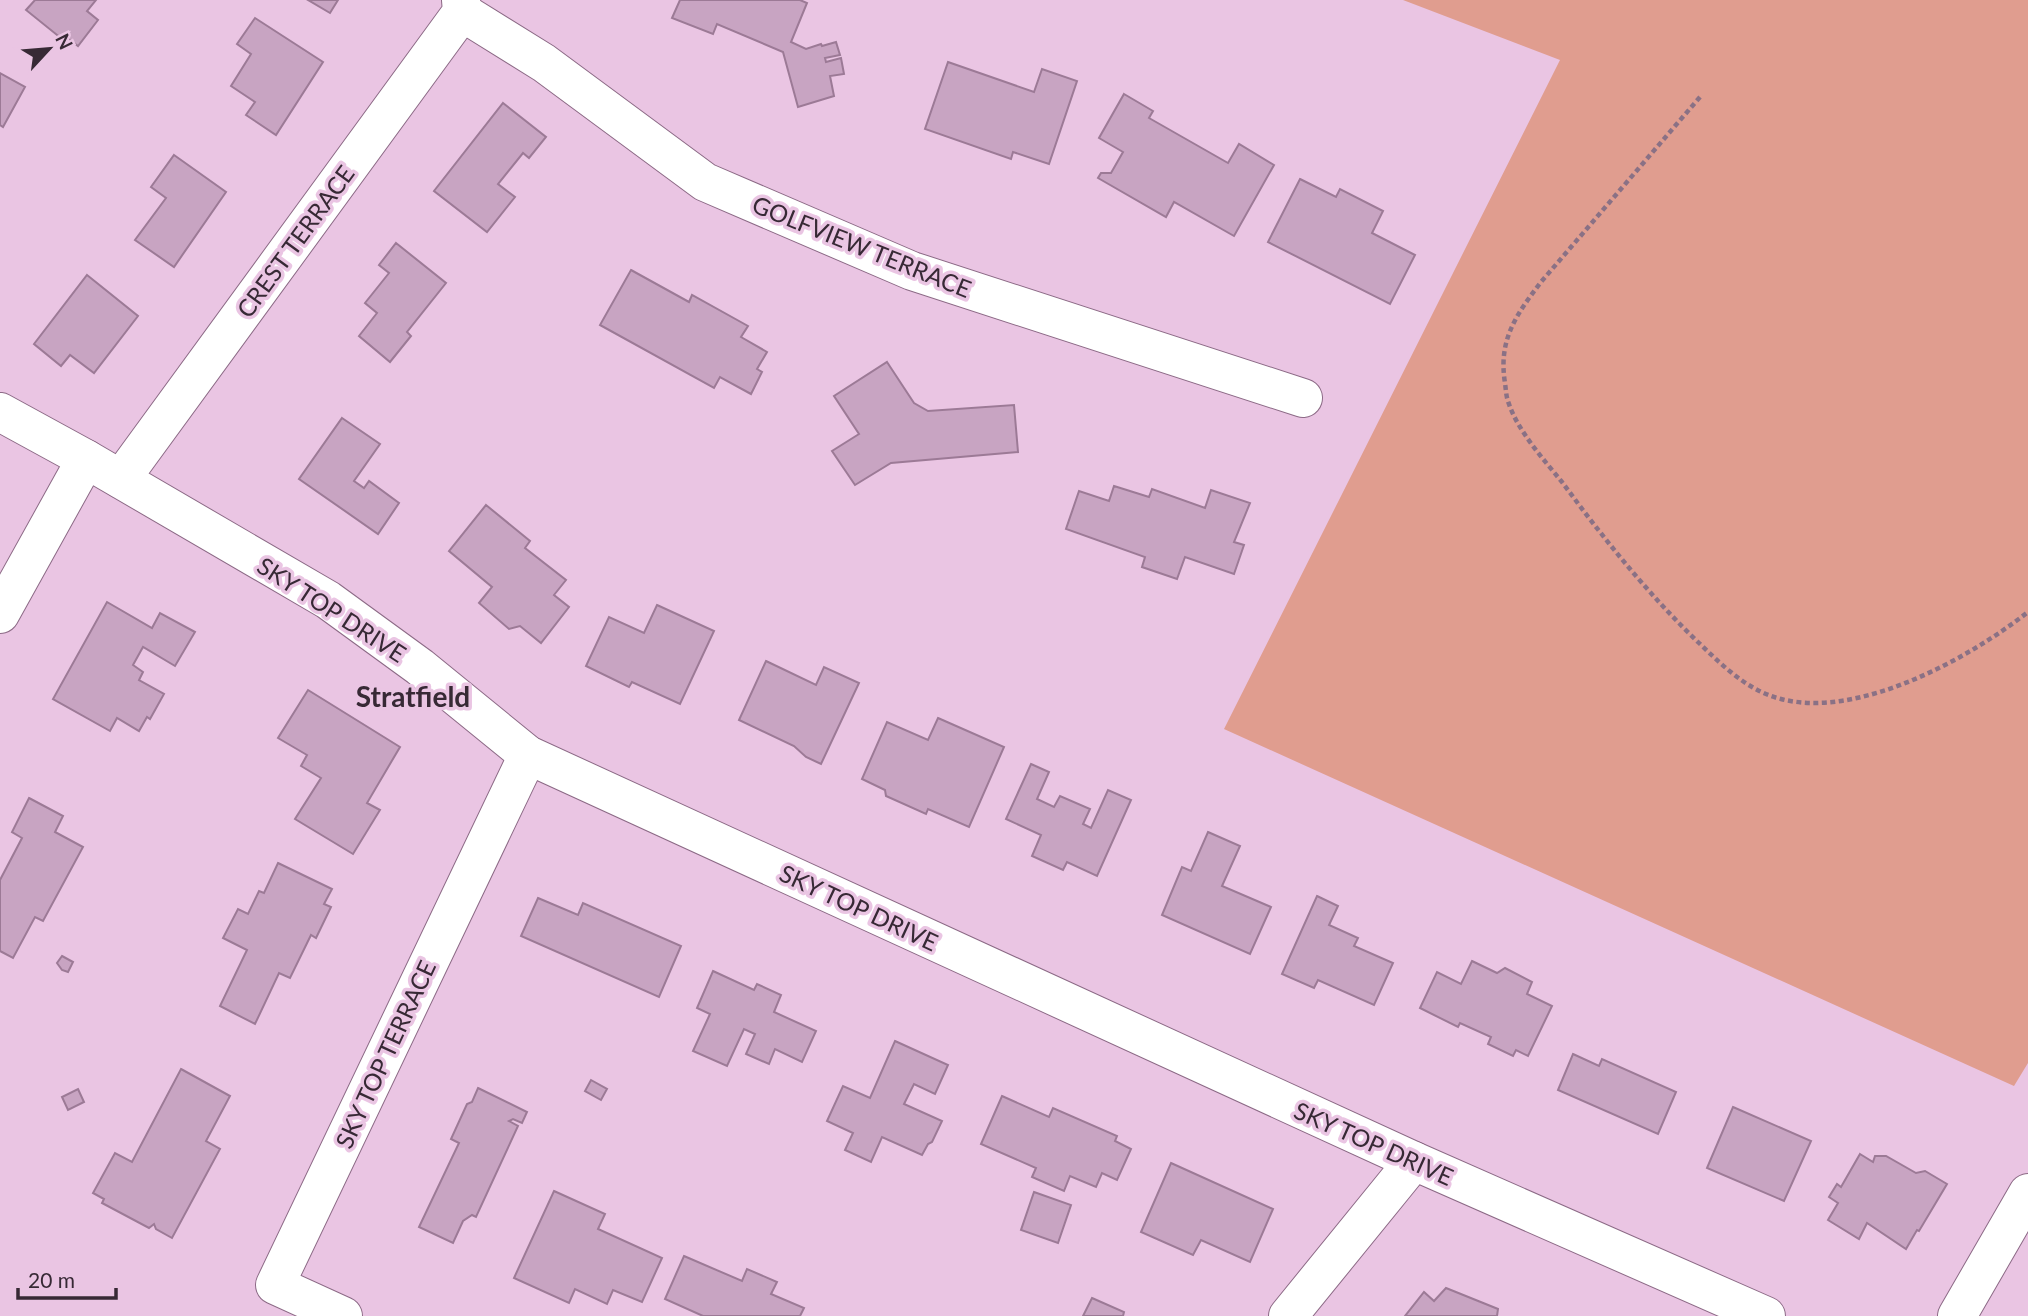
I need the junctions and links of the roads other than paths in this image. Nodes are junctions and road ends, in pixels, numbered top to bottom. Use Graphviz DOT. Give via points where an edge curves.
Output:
graph roads {
  1 [pos="461,6"];
  2 [pos="1303,398"];
  3 [pos="0,412"];
  4 [pos="86,458"];
  5 [pos="121,479"];
  6 [pos="0,614"];
  7 [pos="528,755"];
  8 [pos="1414,1161"];
  9 [pos="2028,1193"];
  10 [pos="343,1316"];
  11 [pos="1288,1316"];
  12 [pos="1766,1316"];
  13 [pos="1957,1316"];
  1 -- 2 [label="street, GOLFVIEW TERRACE" via="705,182 912,271"];
  1 -- 5 [label="street, CREST TERRACE"];
  3 -- 4 [label="street, SKY TOP DRIVE"];
  4 -- 5 [label="street, SKY TOP DRIVE"];
  4 -- 6 [label="street"];
  5 -- 7 [label="street, SKY TOP DRIVE" via="328,600"];
  7 -- 8 [label="street, SKY TOP DRIVE"];
  7 -- 10 [label="street, SKY TOP TERRACE" via="275,1285"];
  8 -- 11 [label="street"];
  8 -- 12 [label="street, SKY TOP DRIVE"];
  9 -- 13 [label="street"];
}
